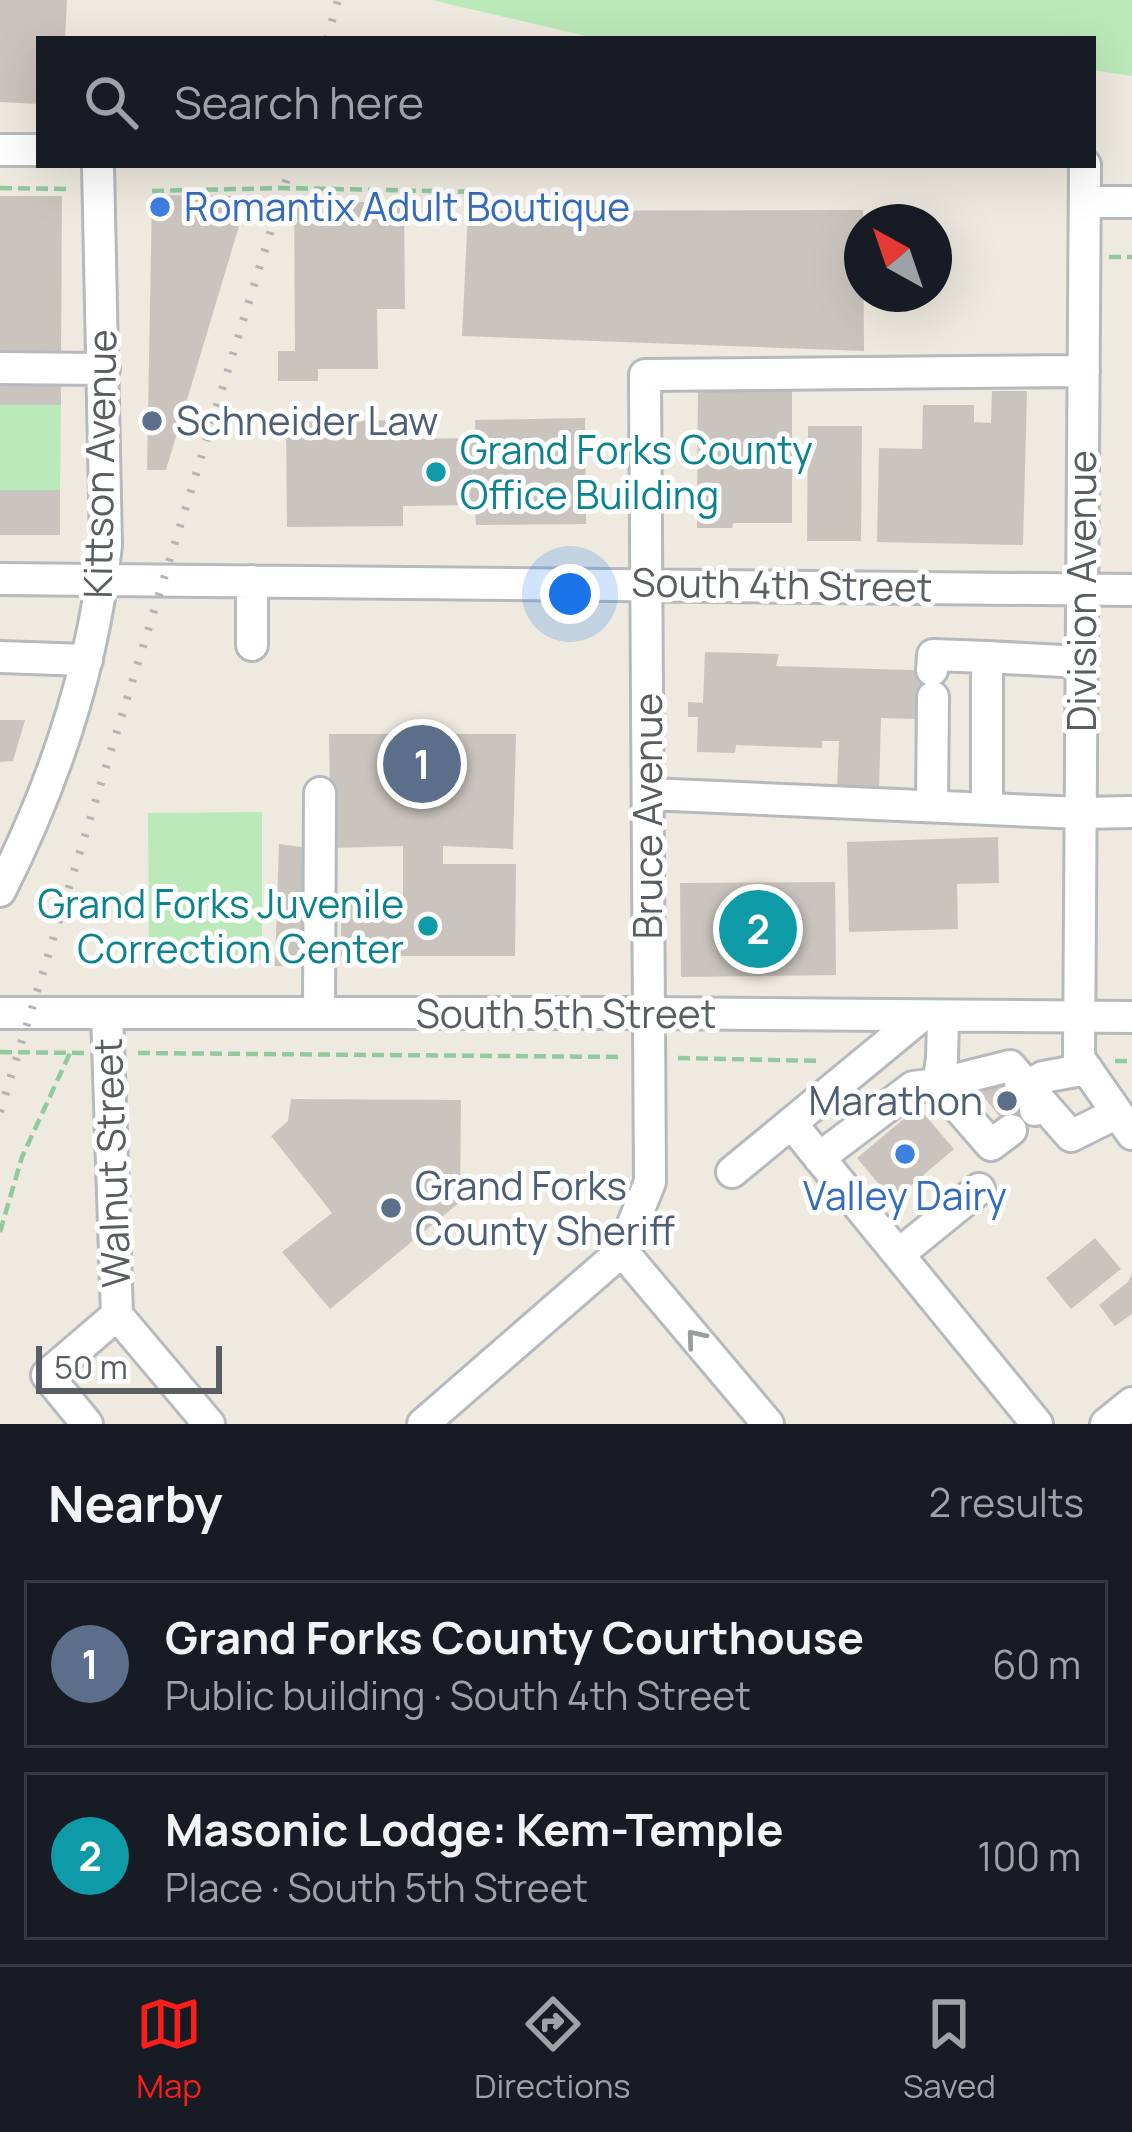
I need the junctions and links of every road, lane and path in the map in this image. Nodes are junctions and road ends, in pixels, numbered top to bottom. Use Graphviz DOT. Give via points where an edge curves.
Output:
graph roads {
  1 [pos="0,150"];
  2 [pos="36,150"];
  3 [pos="98,168"];
  4 [pos="1085,168"];
  5 [pos="0,188"];
  6 [pos="67,189"];
  7 [pos="152,191"];
  8 [pos="480,192"];
  9 [pos="1086,202"];
  10 [pos="1132,202"];
  11 [pos="1109,256"];
  12 [pos="1132,256"];
  13 [pos="0,368"];
  14 [pos="104,369"];
  15 [pos="1084,371"];
  16 [pos="0,580"];
  17 [pos="103,580"];
  18 [pos="252,581"];
  19 [pos="646,584"];
  20 [pos="1081,590"];
  21 [pos="1132,590"];
  22 [pos="252,645"];
  23 [pos="0,657"];
  24 [pos="988,657"];
  25 [pos="87,660"];
  26 [pos="1081,662"];
  27 [pos="320,793"];
  28 [pos="648,794"];
  29 [pos="932,806"];
  30 [pos="987,809"];
  31 [pos="1132,812"];
  32 [pos="1080,813"];
  33 [pos="2,882"];
  34 [pos="107,1012"];
  35 [pos="0,1013"];
  36 [pos="320,1013"];
  37 [pos="650,1013"];
  38 [pos="932,1017"];
  39 [pos="1079,1017"];
  40 [pos="1132,1017"];
  41 [pos="0,1052"];
  42 [pos="70,1053"];
  43 [pos="108,1053"];
  44 [pos="650,1058"];
  45 [pos="1132,1061"];
  46 [pos="1084,1065"];
  47 [pos="832,1070"];
  48 [pos="938,1084"];
  49 [pos="1015,1108"];
  50 [pos="874,1114"];
  51 [pos="791,1123"];
  52 [pos="1125,1124"];
  53 [pos="819,1158"];
  54 [pos="732,1172"];
  55 [pos="980,1189"];
  56 [pos="0,1232"];
  57 [pos="622,1251"];
  58 [pos="898,1254"];
  59 [pos="116,1315"];
  60 [pos="1132,1403"];
  61 [pos="445,1417"];
  62 [pos="87,1424"];
  63 [pos="209,1424"];
  64 [pos="768,1424"];
  65 [pos="1037,1424"];
  66 [pos="1106,1424"];
  1 -- 2 [label="street"];
  3 -- 14 [label="street, Kittson Avenue"];
  4 -- 9 [label="street, Division Avenue"];
  5 -- 6 [label="path"];
  7 -- 8 [label="path"];
  9 -- 10 [label="street"];
  9 -- 15 [label="street, Division Avenue"];
  11 -- 12 [label="path"];
  13 -- 14 [label="street"];
  14 -- 17 [label="street, Kittson Avenue"];
  15 -- 19 [label="street, Bruce Avenue" via="645,375"];
  15 -- 20 [label="street, Division Avenue"];
  16 -- 17 [label="street, South 4th Street"];
  17 -- 18 [label="street, South 4th Street"];
  17 -- 25 [label="street, Kittson Avenue"];
  18 -- 19 [label="street, South 4th Street"];
  18 -- 22 [label="street"];
  19 -- 20 [label="street, South 4th Street"];
  19 -- 28 [label="street, Bruce Avenue"];
  20 -- 21 [label="street, South 4th Street"];
  20 -- 26 [label="street, Division Avenue"];
  23 -- 25 [label="street"];
  24 -- 26 [label="street"];
  24 -- 29 [label="street" via="933,655"];
  24 -- 30 [label="street"];
  25 -- 33 [label="street, Kittson Avenue"];
  26 -- 32 [label="street, Division Avenue"];
  27 -- 36 [label="street"];
  28 -- 29 [label="street"];
  28 -- 37 [label="street, Bruce Avenue"];
  29 -- 30 [label="street"];
  30 -- 32 [label="street"];
  31 -- 32 [label="street"];
  32 -- 39 [label="street, Division Avenue"];
  34 -- 35 [label="street, South 5th Street"];
  34 -- 36 [label="street, South 5th Street"];
  34 -- 43 [label="street, Walnut Street"];
  36 -- 37 [label="street, South 5th Street"];
  37 -- 38 [label="street, South 5th Street"];
  37 -- 44 [label="street, Bruce Avenue"];
  38 -- 39 [label="street, South 5th Street"];
  38 -- 47 [label="street"];
  38 -- 48 [label="street" via="942,1059"];
  39 -- 40 [label="street, South 5th Street"];
  39 -- 46 [label="street, Division Avenue"];
  41 -- 42 [label="path"];
  42 -- 43 [label="path"];
  42 -- 56 [label="path" via="22,1157"];
  43 -- 44 [label="path"];
  43 -- 59 [label="street, Walnut Street"];
  44 -- 47 [label="path"];
  44 -- 57 [label="street, Bruce Avenue" via="650,1183"];
  45 -- 46 [label="path"];
  46 -- 49 [label="street" via="1043,1077"];
  46 -- 52 [label="street"];
  47 -- 50 [label="street"];
  47 -- 51 [label="street"];
  48 -- 49 [label="street"];
  48 -- 49 [label="street" via="1010,1066"];
  48 -- 50 [label="street" via="913,1087"];
  49 -- 52 [label="street" via="1071,1136"];
  50 -- 53 [label="street"];
  51 -- 53 [label="street"];
  51 -- 54 [label="street"];
  53 -- 58 [label="street"];
  55 -- 58 [label="street"];
  57 -- 61 [label="street"];
  64 -- 57 [label="street, one-way"];
  58 -- 65 [label="street"];
  59 -- 62 [label="street" via="47,1375"];
  59 -- 63 [label="street, Walnut Street"];
  60 -- 66 [label="street"];
}
